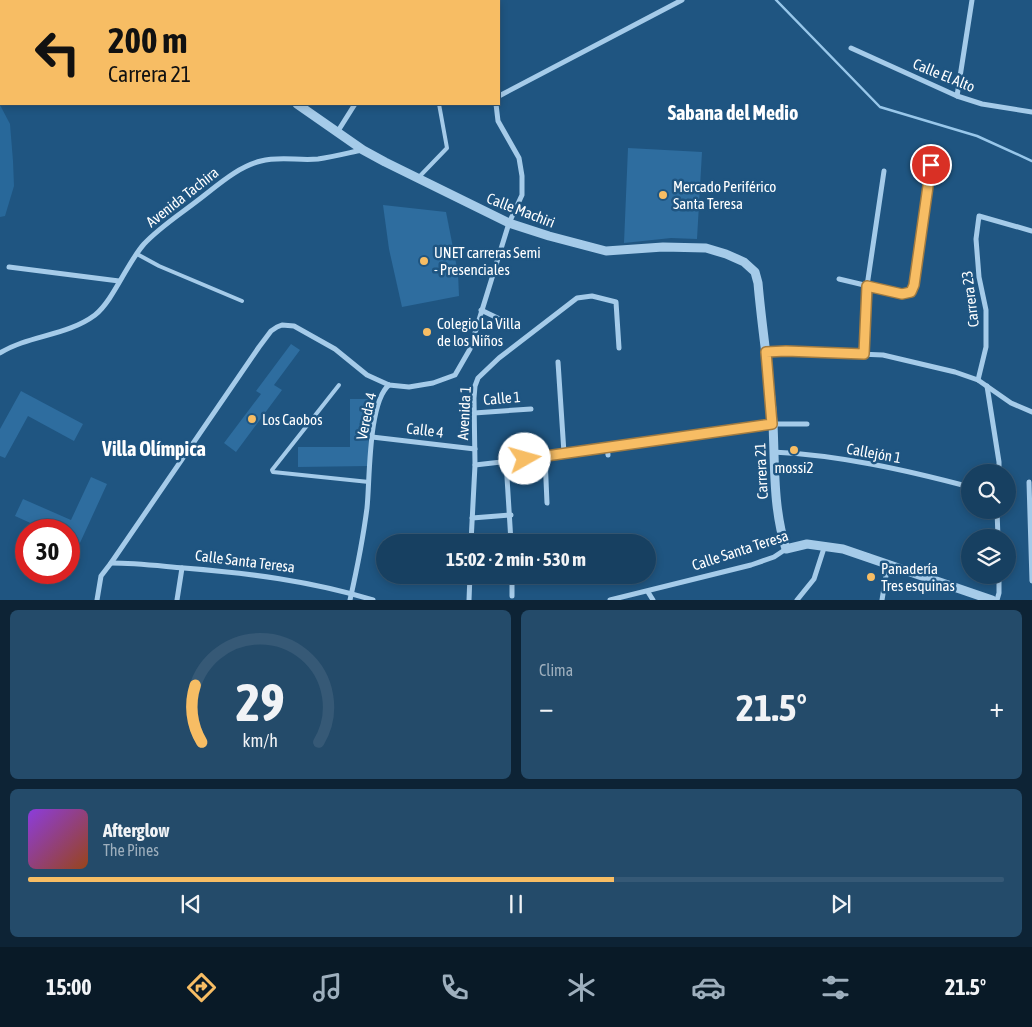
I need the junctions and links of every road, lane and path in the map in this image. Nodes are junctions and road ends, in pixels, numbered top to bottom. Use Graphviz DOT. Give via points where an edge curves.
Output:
graph roads {
  1 [pos="682,0"];
  2 [pos="972,0"];
  3 [pos="851,48"];
  4 [pos="500,95"];
  5 [pos="957,96"];
  6 [pos="299,105"];
  7 [pos="354,105"];
  8 [pos="440,105"];
  9 [pos="496,105"];
  10 [pos="1032,112"];
  11 [pos="338,130"];
  12 [pos="363,150"];
  13 [pos="931,165"];
  14 [pos="884,171"];
  15 [pos="418,179"];
  16 [pos="509,223"];
  17 [pos="1032,231"];
  18 [pos="137,254"];
  19 [pos="9,267"];
  20 [pos="755,272"];
  21 [pos="839,279"];
  22 [pos="118,281"];
  23 [pos="867,286"];
  24 [pos="242,302"];
  25 [pos="481,310"];
  26 [pos="512,325"];
  27 [pos="619,348"];
  28 [pos="766,352"];
  29 [pos="0,353"];
  30 [pos="864,354"];
  31 [pos="558,362"];
  32 [pos="978,380"];
  33 [pos="389,384"];
  34 [pos="339,385"];
  35 [pos="986,386"];
  36 [pos="531,408"];
  37 [pos="1032,412"];
  38 [pos="474,413"];
  39 [pos="772,424"];
  40 [pos="807,424"];
  41 [pos="372,437"];
  42 [pos="607,446"];
  43 [pos="474,449"];
  44 [pos="773,452"];
  45 [pos="564,453"];
  46 [pos="608,455"];
  47 [pos="545,457"];
  48 [pos="506,461"];
  49 [pos="999,464"];
  50 [pos="474,465"];
  51 [pos="369,482"];
  52 [pos="1029,482"];
  53 [pos="961,485"];
  54 [pos="547,503"];
  55 [pos="511,515"];
  56 [pos="472,518"];
  57 [pos="471,534"];
  58 [pos="511,534"];
  59 [pos="825,545"];
  60 [pos="786,549"];
  61 [pos="111,563"];
  62 [pos="888,563"];
  63 [pos="182,568"];
  64 [pos="1032,581"];
  65 [pos="470,584"];
  66 [pos="512,584"];
  67 [pos="999,584"];
  68 [pos="648,592"];
  69 [pos="512,596"];
  70 [pos="351,597"];
  71 [pos="97,600"];
  72 [pos="177,600"];
  73 [pos="373,600"];
  74 [pos="469,600"];
  75 [pos="610,600"];
  76 [pos="653,600"];
  77 [pos="797,600"];
  78 [pos="882,600"];
  79 [pos="992,600"];
  80 [pos="997,600"];
  1 -- 4 [label="street"];
  2 -- 5 [label="street"];
  3 -- 5 [label="street, Calle El Alto"];
  5 -- 10 [label="street, Calle El Alto" via="982,104"];
  6 -- 11 [label="street, Calle Machiri"];
  7 -- 11 [label="street"];
  8 -- 15 [label="lane" via="447,148"];
  9 -- 16 [label="street, Vereda 4" via="498,121 519,158 522,176 522,195"];
  11 -- 12 [label="street, Calle Machiri"];
  12 -- 15 [label="street, Calle Machiri"];
  12 -- 18 [label="street, Avenida Tachira" via="319,159 273,159 249,165 169,220"];
  13 -- 23 [label="street" via="911,292 902,294"];
  14 -- 23 [label="street"];
  15 -- 16 [label="street, Calle Machiri"];
  16 -- 20 [label="street, Calle Machiri" via="606,251 663,246 706,248 744,262"];
  16 -- 25 [label="street, Vereda 4"];
  17 -- 32 [label="street, Carrera 23" via="979,216 976,239 986,310 986,347"];
  18 -- 22 [label="street, Avenida Tachira"];
  18 -- 24 [label="lane"];
  19 -- 22 [label="street"];
  20 -- 28 [label="street, Carrera 21"];
  21 -- 23 [label="street"];
  22 -- 29 [label="street, Avenida Tachira" via="96,314 78,325 12,346"];
  23 -- 30 [label="street"];
  25 -- 26 [label="street"];
  25 -- 33 [label="street, Vereda 4" via="470,349 455,375 409,387"];
  27 -- 38 [label="street, Avenida 1" via="616,302 592,296 577,298 486,369 475,386"];
  28 -- 30 [label="street"];
  28 -- 39 [label="street, Carrera 21"];
  30 -- 32 [label="street" via="883,355"];
  31 -- 45 [label="street"];
  32 -- 35 [label="street"];
  33 -- 41 [label="street, Vereda 4" via="379,398"];
  33 -- 61 [label="street" via="367,375 310,334 294,326 277,327 258,347"];
  34 -- 51 [label="lane" via="272,470"];
  35 -- 37 [label="street" via="1021,409"];
  35 -- 49 [label="street"];
  36 -- 38 [label="street, Calle 1"];
  38 -- 43 [label="street, Avenida 1"];
  39 -- 40 [label="street"];
  39 -- 42 [label="street"];
  39 -- 44 [label="street, Carrera 21"];
  41 -- 43 [label="street, Calle 4"];
  41 -- 51 [label="street, Vereda 4"];
  42 -- 45 [label="street"];
  42 -- 46 [label="street"];
  43 -- 50 [label="street, Avenida 1"];
  44 -- 53 [label="street, Callejón 1" via="802,453 862,463"];
  44 -- 60 [label="street, Carrera 21" via="775,498"];
  45 -- 47 [label="street"];
  47 -- 48 [label="street"];
  47 -- 54 [label="street"];
  48 -- 50 [label="street"];
  48 -- 55 [label="street"];
  50 -- 56 [label="street, Avenida 1"];
  51 -- 70 [label="street, Vereda 4"];
  52 -- 64 [label="street"];
  55 -- 56 [label="street"];
  55 -- 58 [label="street"];
  56 -- 57 [label="street, Avenida 1"];
  59 -- 60 [label="street, Calle Santa Teresa" via="807,544"];
  59 -- 62 [label="street, Calle Santa Teresa"];
  59 -- 77 [label="street" via="814,579"];
  60 -- 68 [label="street, Calle Santa Teresa" via="751,565"];
  61 -- 63 [label="street, Calle Santa Teresa"];
  61 -- 71 [label="street" via="100,576"];
  62 -- 78 [label="street"];
  62 -- 79 [label="street, Calle Santa Teresa"];
  63 -- 70 [label="street, Calle Santa Teresa" via="305,582"];
  63 -- 72 [label="street"];
  65 -- 74 [label="street"];
  66 -- 69 [label="street"];
  67 -- 80 [label="street"];
  68 -- 75 [label="street, Calle Santa Teresa"];
  68 -- 76 [label="street"];
  70 -- 73 [label="street, Calle Santa Teresa"];
}
